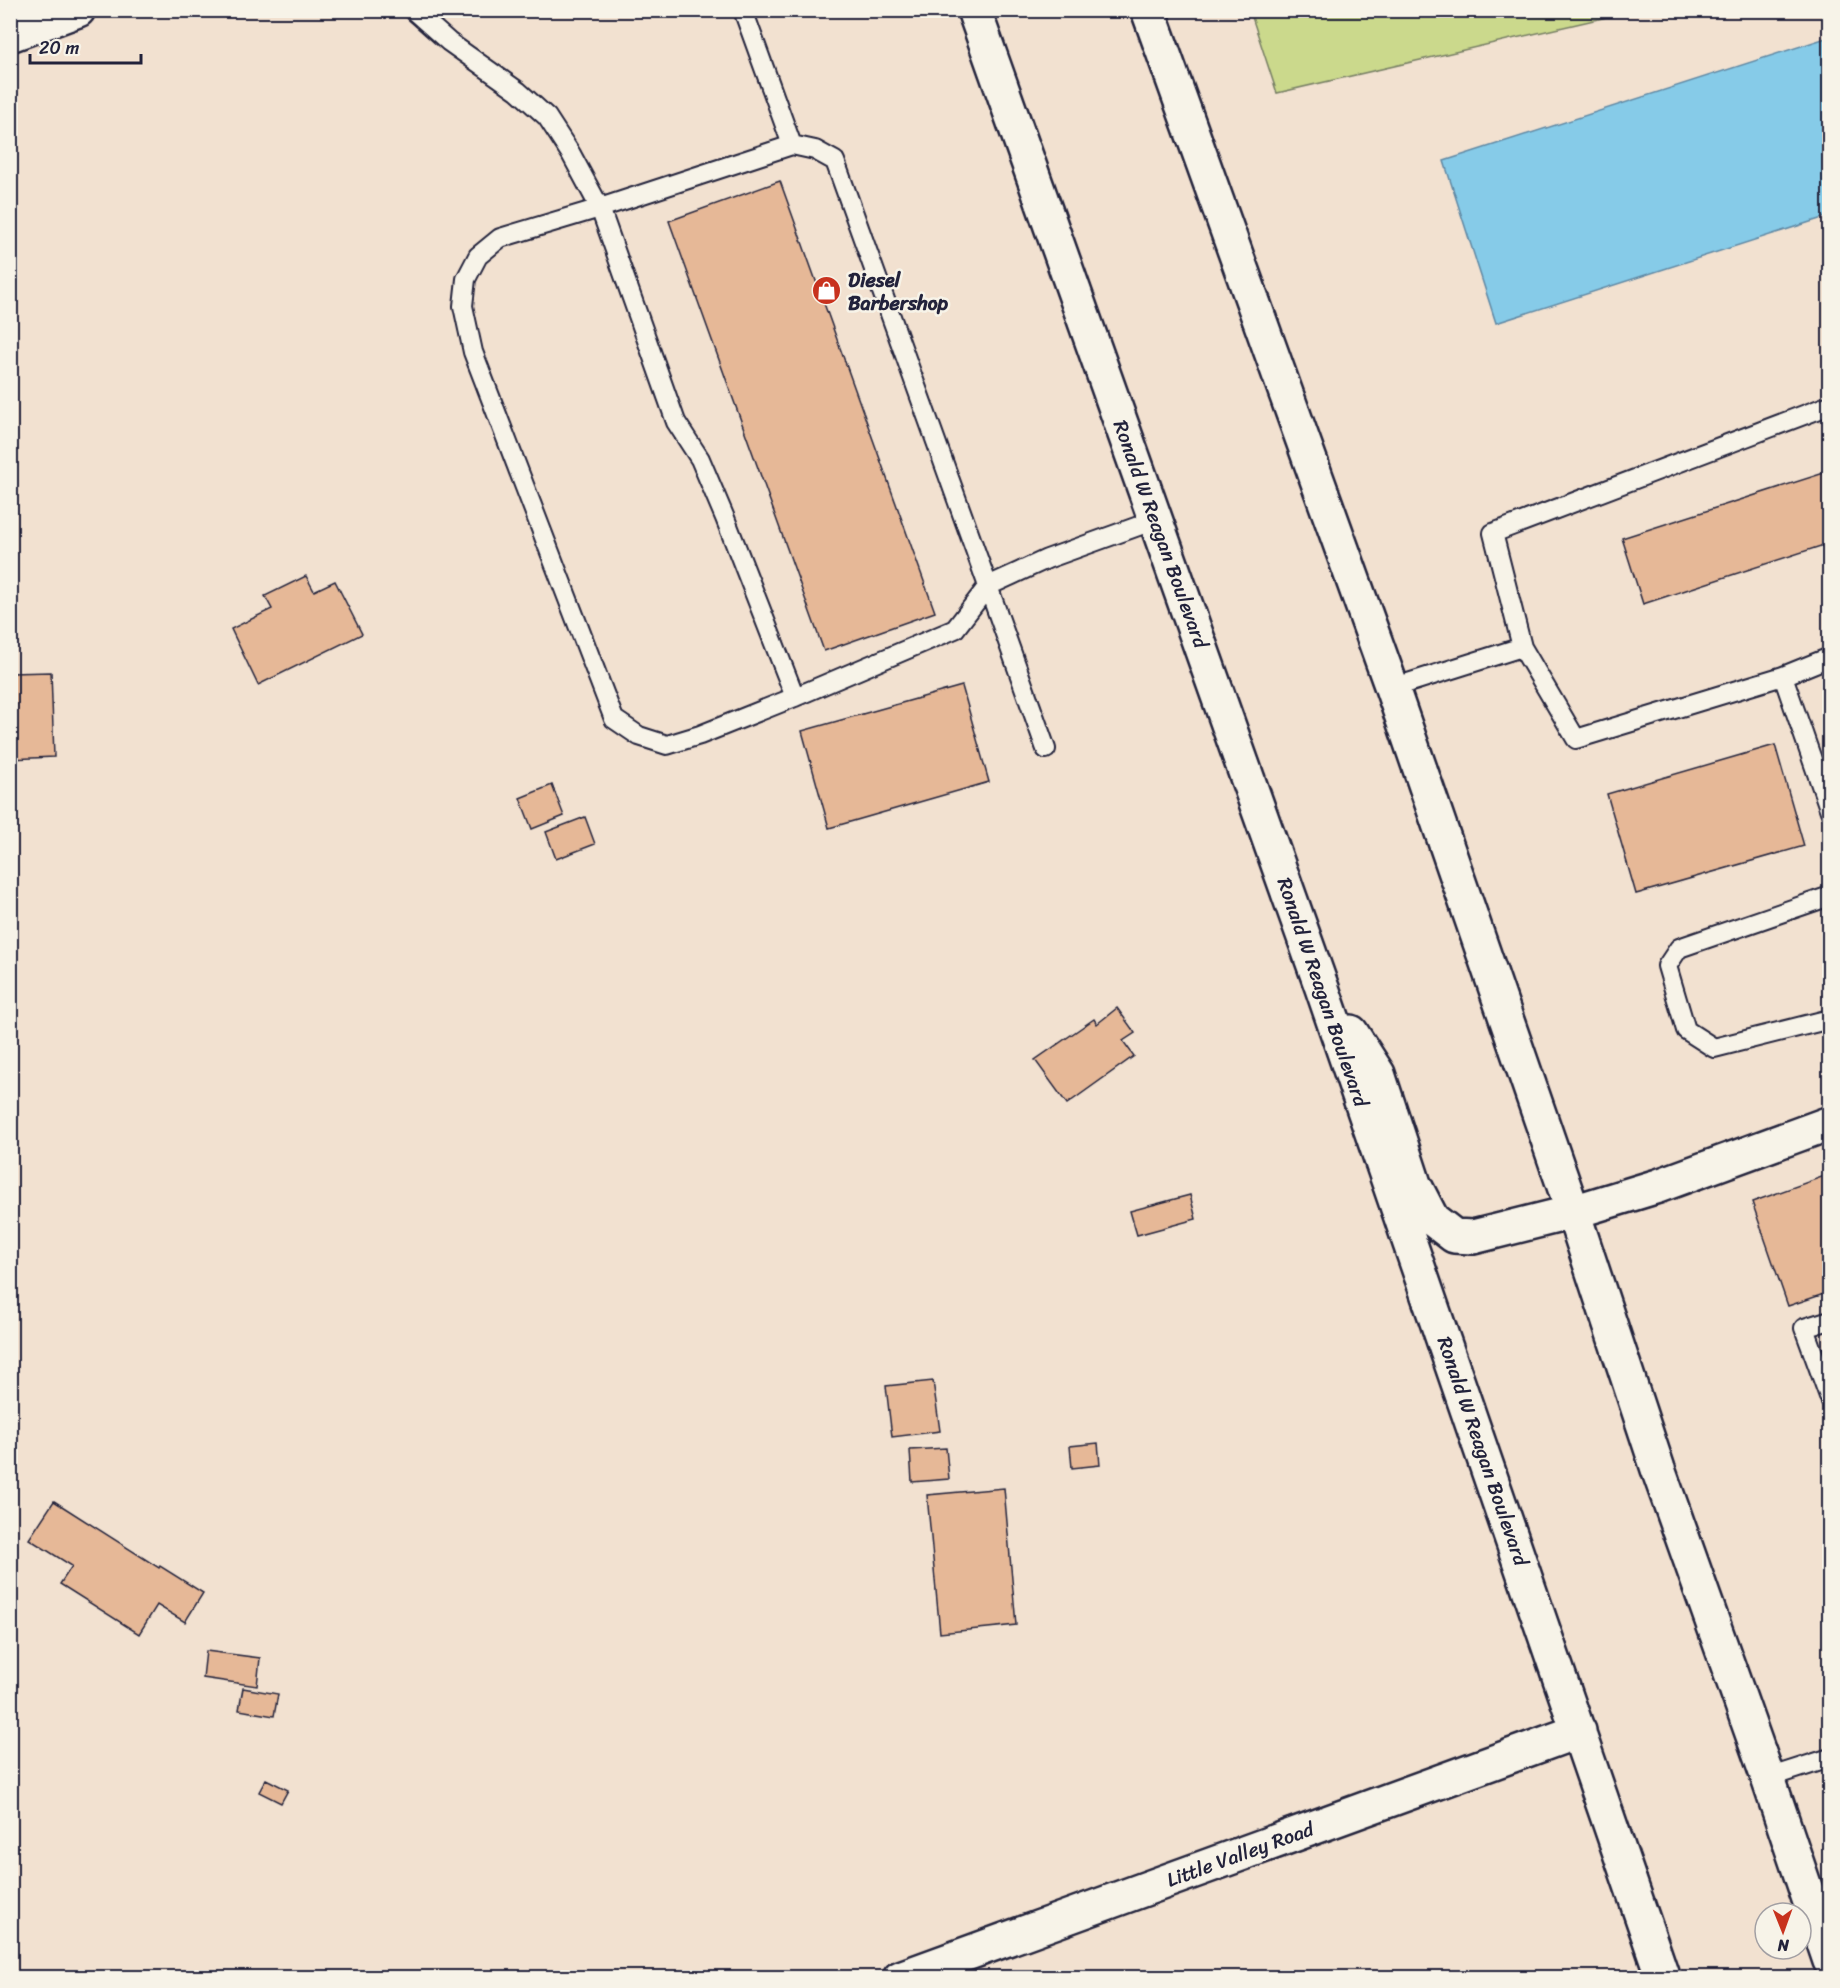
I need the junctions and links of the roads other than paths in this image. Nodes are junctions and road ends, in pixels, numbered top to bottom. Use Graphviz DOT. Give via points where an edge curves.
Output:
graph roads {
  1 [pos="78,10"];
  2 [pos="414,10"];
  3 [pos="743,10"];
  4 [pos="974,10"];
  5 [pos="1148,10"];
  6 [pos="10,34"];
  7 [pos="792,145"];
  8 [pos="600,208"];
  9 [pos="1830,405"];
  10 [pos="1155,520"];
  11 [pos="988,586"];
  12 [pos="1522,646"];
  13 [pos="1830,657"];
  14 [pos="1783,676"];
  15 [pos="1392,688"];
  16 [pos="795,697"];
  17 [pos="1046,749"];
  18 [pos="1830,811"];
  19 [pos="1830,896"];
  20 [pos="1322,988"];
  21 [pos="1830,1019"];
  22 [pos="1830,1123"];
  23 [pos="1573,1212"];
  24 [pos="1830,1320"];
  25 [pos="1830,1399"];
  26 [pos="1579,1731"];
  27 [pos="1830,1758"];
  28 [pos="1768,1778"];
  29 [pos="1830,1961"];
  30 [pos="900,1977"];
  31 [pos="1663,1977"];
  1 -- 6 [label="main road"];
  2 -- 8 [label="lane" via="547,117"];
  3 -- 7 [label="lane"];
  4 -- 10 [label="main road, Ronald W Reagan Boulevard"];
  5 -- 15 [label="main road"];
  7 -- 8 [label="lane"];
  7 -- 11 [label="lane" via="815,150 835,161"];
  8 -- 16 [label="lane" via="676,422 700,459"];
  8 -- 16 [label="lane" via="500,238 478,256 466,279 463,306 473,352 614,719 639,736 667,745"];
  9 -- 12 [label="lane" via="1493,533"];
  10 -- 11 [label="lane" via="1047,559"];
  10 -- 20 [label="main road, Ronald W Reagan Boulevard"];
  11 -- 16 [label="lane" via="955,629"];
  11 -- 17 [label="lane"];
  12 -- 14 [label="lane" via="1576,739"];
  12 -- 15 [label="lane"];
  13 -- 14 [label="lane"];
  14 -- 18 [label="lane"];
  15 -- 23 [label="main road"];
  19 -- 21 [label="lane" via="1679,948 1667,966 1686,1030 1714,1048"];
  20 -- 23 [label="main road" via="1378,1074 1414,1184 1432,1219 1454,1236 1473,1237"];
  20 -- 26 [label="main road, Ronald W Reagan Boulevard"];
  22 -- 23 [label="main road" via="1658,1186"];
  23 -- 28 [label="main road" via="1658,1469"];
  24 -- 25 [label="lane" via="1804,1328"];
  26 -- 30 [label="main road, Little Valley Road"];
  26 -- 31 [label="main road, Ronald W Reagan Boulevard"];
  27 -- 28 [label="lane"];
  28 -- 29 [label="main road"];
}
